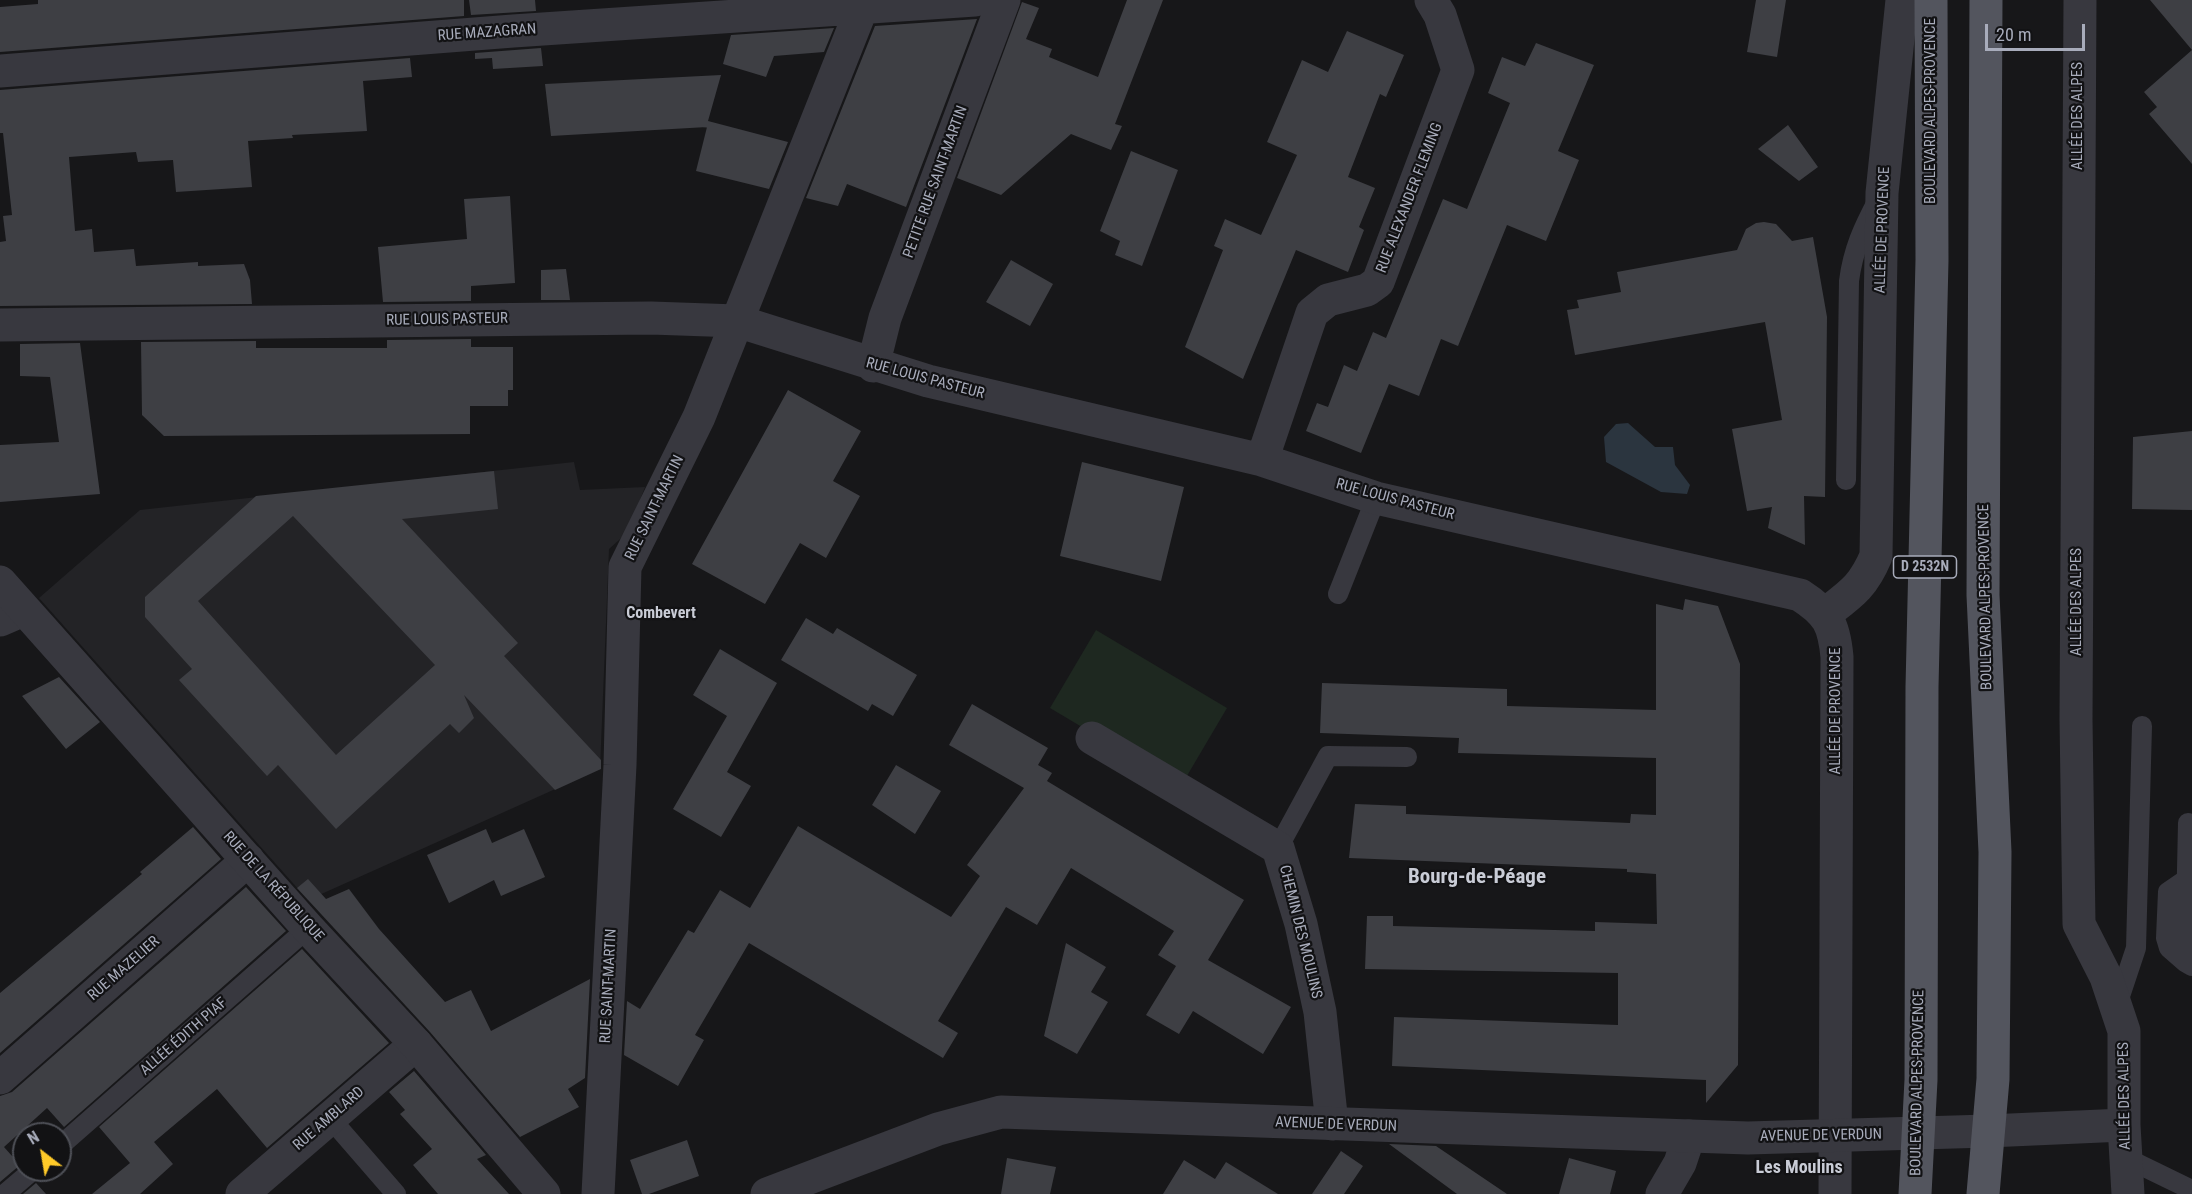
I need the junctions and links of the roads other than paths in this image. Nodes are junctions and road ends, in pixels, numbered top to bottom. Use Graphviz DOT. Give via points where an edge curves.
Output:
graph roads {
  1 [pos="975,0"];
  2 [pos="1004,0"];
  3 [pos="1431,0"];
  4 [pos="1902,0"];
  5 [pos="1931,0"];
  6 [pos="1986,0"];
  7 [pos="1994,0"];
  8 [pos="2080,0"];
  9 [pos="864,3"];
  10 [pos="1986,50"];
  11 [pos="0,70"];
  12 [pos="1882,193"];
  13 [pos="737,321"];
  14 [pos="0,325"];
  15 [pos="873,366"];
  16 [pos="1262,460"];
  17 [pos="1846,480"];
  18 [pos="1376,498"];
  19 [pos="0,582"];
  20 [pos="1338,594"];
  21 [pos="1825,614"];
  22 [pos="12,615"];
  23 [pos="2142,726"];
  24 [pos="1092,738"];
  25 [pos="1407,757"];
  26 [pos="2188,823"];
  27 [pos="1278,848"];
  28 [pos="248,860"];
  29 [pos="2187,879"];
  30 [pos="2189,906"];
  31 [pos="308,927"];
  32 [pos="2189,964"];
  33 [pos="2116,1008"];
  34 [pos="416,1044"];
  35 [pos="0,1078"];
  36 [pos="330,1118"];
  37 [pos="1332,1124"];
  38 [pos="2124,1125"];
  39 [pos="1988,1131"];
  40 [pos="1919,1133"];
  41 [pos="72,1135"];
  42 [pos="1689,1136"];
  43 [pos="1833,1137"];
  44 [pos="2126,1158"];
  45 [pos="20,1182"];
  46 [pos="2192,1190"];
  47 [pos="6,1194"];
  48 [pos="242,1194"];
  49 [pos="396,1194"];
  50 [pos="544,1194"];
  51 [pos="598,1194"];
  52 [pos="767,1194"];
  53 [pos="1662,1194"];
  54 [pos="1835,1194"];
  55 [pos="1915,1194"];
  56 [pos="1983,1194"];
  57 [pos="2128,1194"];
  1 -- 9 [label="street, RUE MAZAGRAN"];
  2 -- 15 [label="street, PETITE RUE SAINT-MARTIN" via="885,318"];
  3 -- 16 [label="street, RUE ALEXANDER FLEMING" via="1458,70 1378,282 1367,290 1328,300 1312,313"];
  4 -- 12 [label="street, ALLÉE DE PROVENCE"];
  5 -- 40 [label="main road, BOULEVARD ALPES-PROVENCE / D 2532N" via="1932,260"];
  6 -- 10 [label="main road, BOULEVARD ALPES-PROVENCE"];
  7 -- 10 [label="street"];
  8 -- 33 [label="street, ALLÉE DES ALPES" via="2076,697 2079,924 2106,977"];
  9 -- 11 [label="street, RUE MAZAGRAN"];
  9 -- 13 [label="street, RUE SAINT-MARTIN"];
  10 -- 39 [label="main road, BOULEVARD ALPES-PROVENCE" via="1983,595 1995,852 1993,1079"];
  12 -- 17 [label="lane" via="1859,235 1850,273"];
  12 -- 21 [label="street, ALLÉE DE PROVENCE" via="1876,556 1867,578"];
  13 -- 14 [label="street, RUE LOUIS PASTEUR" via="651,318"];
  13 -- 15 [label="street, RUE LOUIS PASTEUR"];
  13 -- 51 [label="street, RUE SAINT-MARTIN" via="699,417 625,567 620,765"];
  15 -- 16 [label="street, RUE LOUIS PASTEUR"];
  16 -- 18 [label="street, RUE LOUIS PASTEUR"];
  18 -- 20 [label="lane"];
  18 -- 21 [label="street, RUE LOUIS PASTEUR" via="1800,595"];
  19 -- 22 [label="street, RUE DE LA RÉPUBLIQUE"];
  21 -- 43 [label="street, ALLÉE DE PROVENCE" via="1835,632 1837,657"];
  22 -- 28 [label="street, RUE DE LA RÉPUBLIQUE"];
  23 -- 33 [label="lane" via="2136,948"];
  24 -- 27 [label="street, CHEMIN DES MOULINS"];
  25 -- 27 [label="lane" via="1328,756"];
  26 -- 29 [label="lane"];
  27 -- 37 [label="street, CHEMIN DES MOULINS" via="1301,924 1320,1012"];
  28 -- 31 [label="street, RUE DE LA RÉPUBLIQUE"];
  28 -- 35 [label="street, RUE MAZELIER"];
  29 -- 30 [label="lane"];
  29 -- 32 [label="lane" via="2168,892 2166,938 2169,948"];
  30 -- 32 [label="lane"];
  31 -- 34 [label="street, RUE DE LA RÉPUBLIQUE"];
  31 -- 41 [label="lane, ALLÉE ÉDITH PIAF"];
  33 -- 38 [label="street, ALLÉE DES ALPES" via="2124,1031"];
  34 -- 36 [label="street, RUE AMBLARD"];
  34 -- 50 [label="street, RUE DE LA RÉPUBLIQUE"];
  36 -- 48 [label="street, RUE AMBLARD"];
  36 -- 49 [label="lane"];
  37 -- 42 [label="street, AVENUE DE VERDUN"];
  37 -- 52 [label="street, AVENUE DE VERDUN" via="1001,1112 938,1130"];
  38 -- 39 [label="street"];
  38 -- 44 [label="street, ALLÉE DES ALPES"];
  39 -- 40 [label="street, AVENUE DE VERDUN"];
  39 -- 56 [label="main road, BOULEVARD ALPES-PROVENCE"];
  40 -- 43 [label="street, AVENUE DE VERDUN"];
  40 -- 55 [label="main road, BOULEVARD ALPES-PROVENCE / D 2532N"];
  42 -- 43 [label="street, AVENUE DE VERDUN"];
  42 -- 53 [label="street" via="1680,1163"];
  43 -- 54 [label="street, ALLÉE DE PROVENCE"];
  44 -- 46 [label="lane"];
  44 -- 57 [label="street, ALLÉE DES ALPES"];
  45 -- 47 [label="lane"];
}
